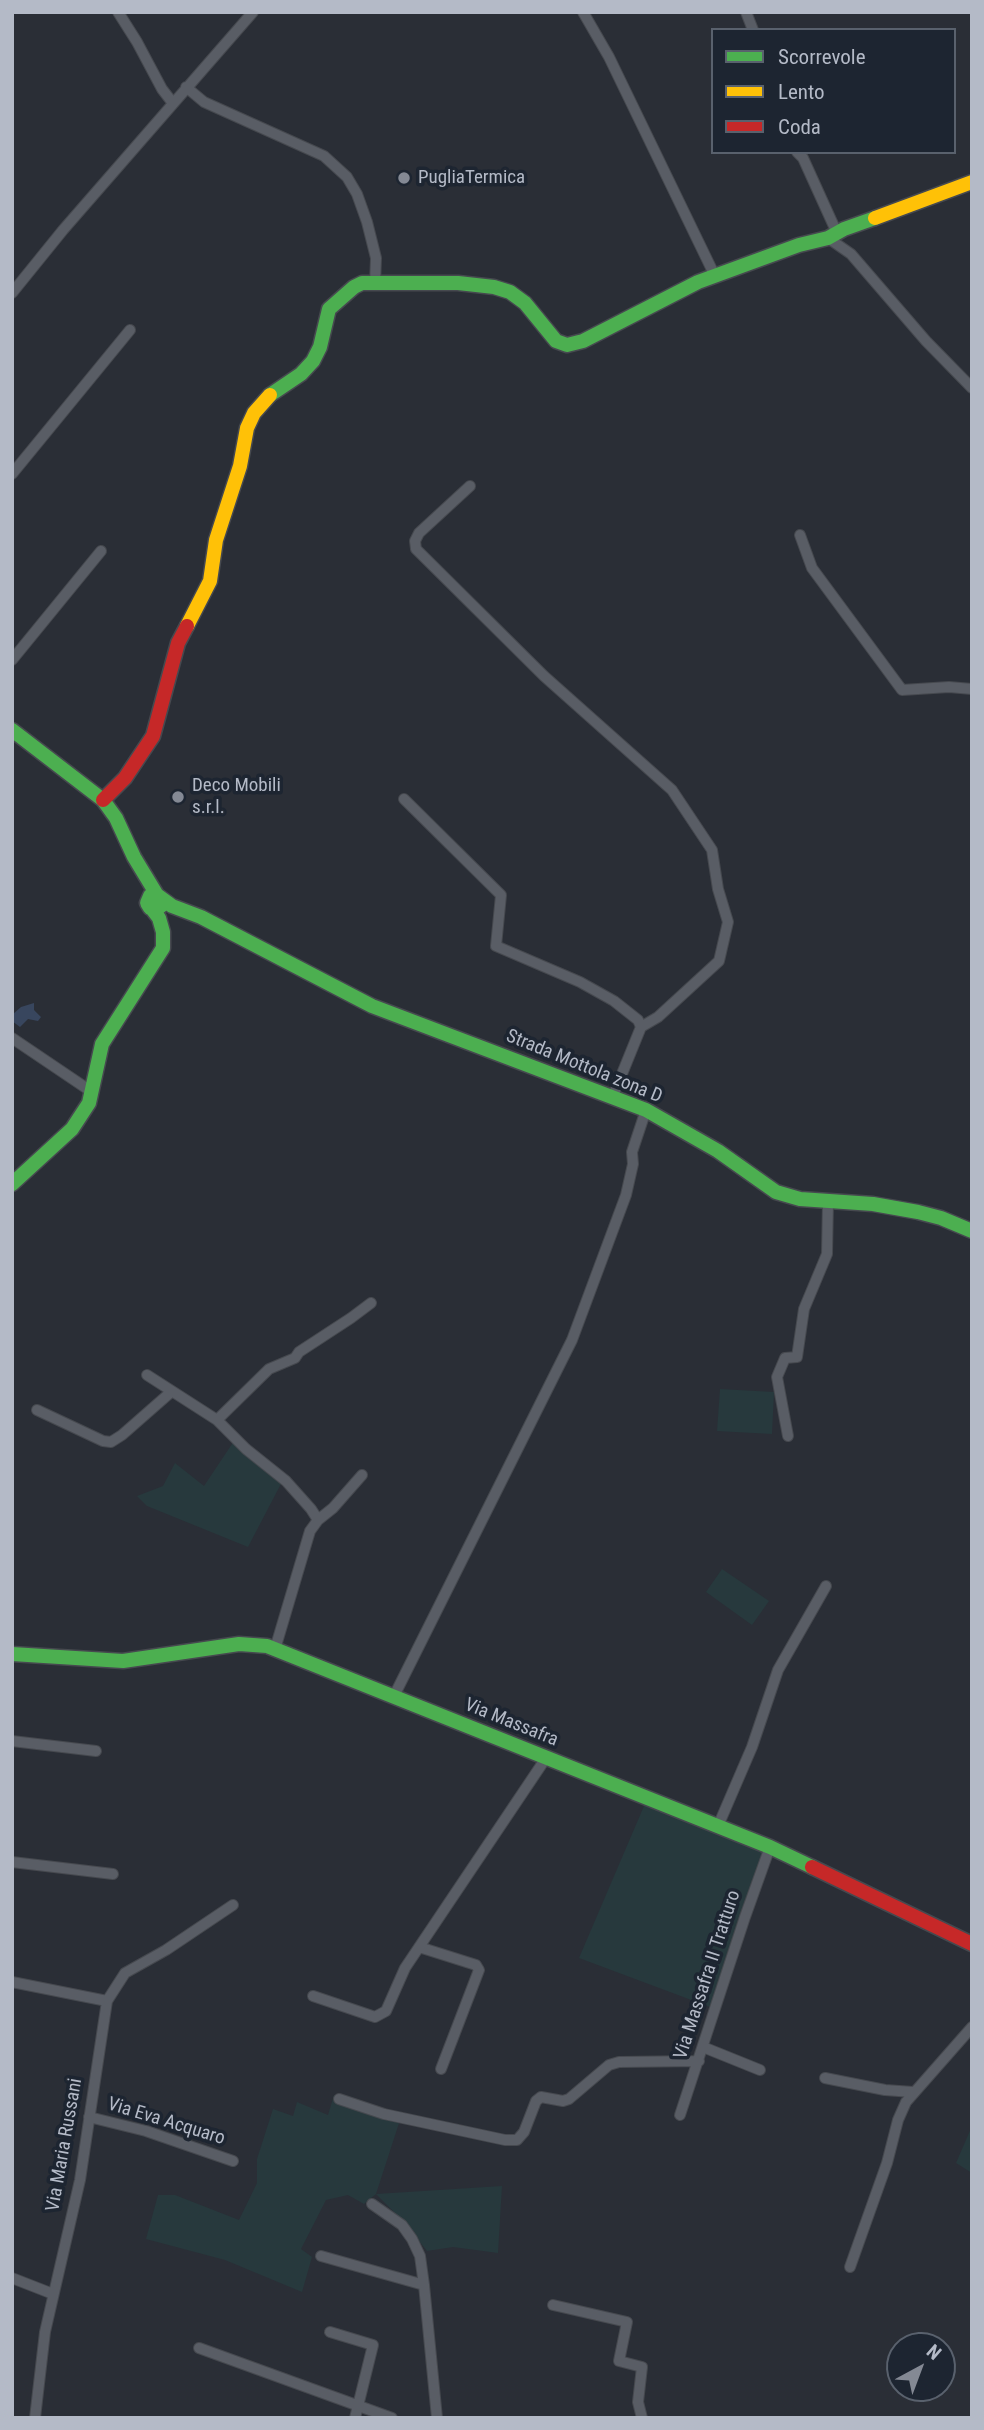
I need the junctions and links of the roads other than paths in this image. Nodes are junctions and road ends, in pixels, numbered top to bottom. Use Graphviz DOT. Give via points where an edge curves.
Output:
graph roads {
  1 [pos="118,12"];
  2 [pos="253,12"];
  3 [pos="583,12"];
  4 [pos="186,87"];
  5 [pos="172,102"];
  6 [pos="799,154"];
  7 [pos="972,181"];
  8 [pos="832,236"];
  9 [pos="715,276"];
  10 [pos="375,284"];
  11 [pos="12,293"];
  12 [pos="130,330"];
  13 [pos="972,388"];
  14 [pos="12,474"];
  15 [pos="470,486"];
  16 [pos="800,535"];
  17 [pos="101,551"];
  18 [pos="12,660"];
  19 [pos="972,689"];
  20 [pos="12,730"];
  21 [pos="404,799"];
  22 [pos="103,800"];
  23 [pos="157,905"];
  24 [pos="640,1027"];
  25 [pos="12,1038"];
  26 [pos="92,1092"];
  27 [pos="613,1096"];
  28 [pos="646,1110"];
  29 [pos="12,1184"];
  30 [pos="828,1202"];
  31 [pos="972,1231"];
  32 [pos="371,1303"];
  33 [pos="147,1375"];
  34 [pos="171,1392"];
  35 [pos="37,1410"];
  36 [pos="217,1420"];
  37 [pos="788,1436"];
  38 [pos="362,1475"];
  39 [pos="318,1520"];
  40 [pos="825,1586"];
  41 [pos="275,1649"];
  42 [pos="12,1654"];
  43 [pos="394,1696"];
  44 [pos="12,1741"];
  45 [pos="96,1751"];
  46 [pos="546,1758"];
  47 [pos="718,1826"];
  48 [pos="770,1847"];
  49 [pos="12,1862"];
  50 [pos="113,1874"];
  51 [pos="233,1905"];
  52 [pos="972,1944"];
  53 [pos="419,1947"];
  54 [pos="12,1982"];
  55 [pos="313,1996"];
  56 [pos="107,2001"];
  57 [pos="972,2027"];
  58 [pos="703,2047"];
  59 [pos="699,2061"];
  60 [pos="441,2069"];
  61 [pos="760,2070"];
  62 [pos="825,2078"];
  63 [pos="913,2092"];
  64 [pos="339,2099"];
  65 [pos="680,2115"];
  66 [pos="89,2117"];
  67 [pos="233,2161"];
  68 [pos="372,2204"];
  69 [pos="321,2256"];
  70 [pos="849,2267"];
  71 [pos="12,2277"];
  72 [pos="424,2285"];
  73 [pos="53,2294"];
  74 [pos="553,2305"];
  75 [pos="330,2332"];
  76 [pos="199,2348"];
  77 [pos="358,2407"];
  78 [pos="35,2418"];
  79 [pos="355,2418"];
  80 [pos="392,2418"];
  81 [pos="437,2418"];
  82 [pos="642,2418"];
  1 -- 5 [label="street"];
  2 -- 4 [label="street"];
  3 -- 9 [label="street"];
  4 -- 5 [label="street"];
  4 -- 10 [label="street" via="204,102 324,156 347,177 367,222 376,258"];
  5 -- 11 [label="street"];
  6 -- 8 [label="street"];
  7 -- 8 [label="main road"];
  8 -- 9 [label="main road"];
  8 -- 13 [label="street"];
  9 -- 10 [label="main road" via="567,345 556,341 510,292 458,283"];
  10 -- 22 [label="main road" via="354,286 329,309 313,361 254,413 216,540 210,581 178,643 153,736 125,778"];
  12 -- 14 [label="street"];
  15 -- 24 [label="street" via="419,533 416,549 544,676 672,790 712,850 729,922 719,961 658,1017"];
  16 -- 19 [label="street" via="818,577 902,690"];
  17 -- 18 [label="street"];
  20 -- 22 [label="main road"];
  21 -- 24 [label="street" via="501,895 496,946 614,1001 638,1020"];
  22 -- 23 [label="main road" via="134,857 138,879"];
  23 -- 26 [label="main road" via="163,948 102,1044"];
  23 -- 27 [label="main road, Strada Mottola zona D" via="186,910 372,1006"];
  24 -- 27 [label="street"];
  25 -- 26 [label="street"];
  26 -- 29 [label="main road" via="72,1129"];
  27 -- 28 [label="main road, Strada Mottola zona D"];
  28 -- 30 [label="main road, Strada Mottola zona D" via="710,1146 776,1192"];
  28 -- 43 [label="street" via="632,1152 626,1195 572,1340"];
  30 -- 31 [label="main road, Strada Mottola zona D" via="918,1212"];
  30 -- 37 [label="street" via="827,1254 804,1309 797,1357 785,1358 777,1377"];
  32 -- 36 [label="street" via="295,1358 269,1369"];
  33 -- 34 [label="street"];
  34 -- 35 [label="street" via="111,1442"];
  34 -- 36 [label="street"];
  36 -- 39 [label="street" via="286,1481"];
  38 -- 39 [label="street"];
  39 -- 41 [label="street" via="310,1531"];
  40 -- 47 [label="street" via="778,1670"];
  41 -- 42 [label="main road, Via Massafra" via="239,1644 123,1661"];
  41 -- 43 [label="main road, Via Massafra"];
  43 -- 46 [label="main road, Via Massafra"];
  44 -- 45 [label="street"];
  46 -- 47 [label="main road, Via Massafra"];
  46 -- 53 [label="street"];
  47 -- 48 [label="main road, Via Massafra"];
  48 -- 52 [label="main road, Via Massafra"];
  48 -- 58 [label="street, Via Massafra II Tratturo"];
  49 -- 50 [label="street"];
  51 -- 56 [label="street" via="125,1973"];
  53 -- 55 [label="street" via="386,2011 375,2017"];
  53 -- 60 [label="street" via="476,1965 479,1970"];
  54 -- 56 [label="street"];
  56 -- 66 [label="street, Via Maria Russani"];
  57 -- 63 [label="street"];
  58 -- 59 [label="street, Via Massafra II Tratturo"];
  58 -- 61 [label="street"];
  59 -- 64 [label="street" via="610,2065 569,2099 541,2097 536,2101 517,2140 384,2114"];
  59 -- 65 [label="street, Via Massafra II Tratturo"];
  62 -- 63 [label="street"];
  63 -- 70 [label="street" via="898,2120"];
  66 -- 67 [label="street, Via Eva Acquaro"];
  66 -- 73 [label="street, Via Maria Russani" via="80,2180"];
  68 -- 72 [label="street" via="402,2225 412,2239"];
  69 -- 72 [label="street"];
  71 -- 73 [label="street"];
  72 -- 81 [label="street"];
  73 -- 78 [label="street, Via Maria Russani"];
  74 -- 82 [label="street" via="627,2322 619,2361 642,2367 638,2402"];
  75 -- 77 [label="street" via="373,2345"];
  76 -- 77 [label="street"];
  77 -- 79 [label="street"];
  77 -- 80 [label="street"];
}
